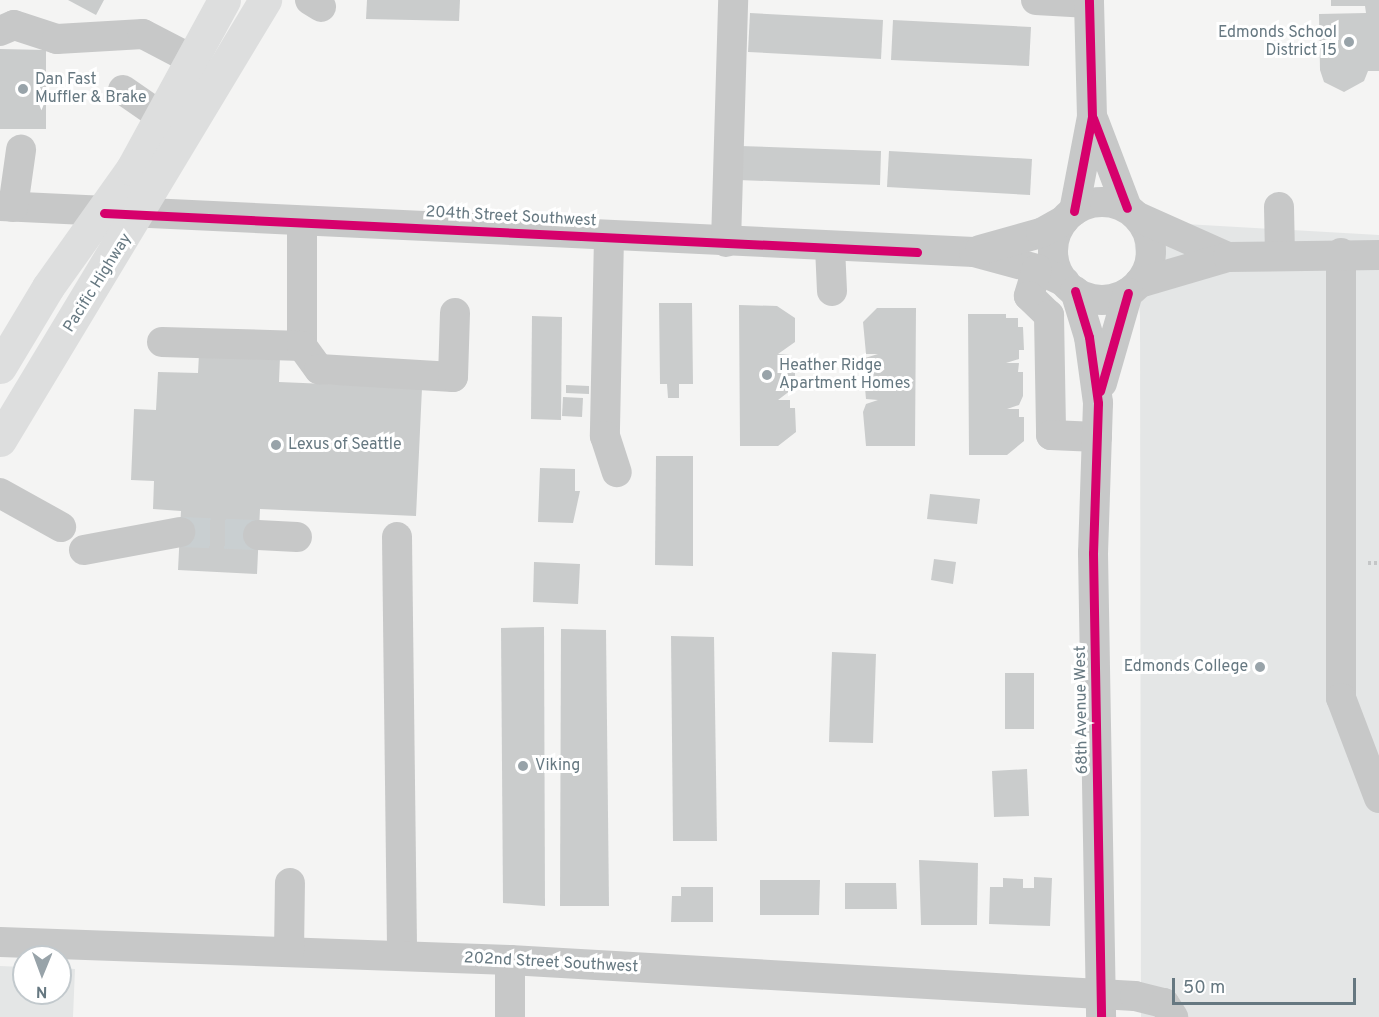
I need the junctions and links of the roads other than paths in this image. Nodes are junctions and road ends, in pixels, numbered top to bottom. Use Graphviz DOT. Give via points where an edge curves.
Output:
graph roads {
  1 [pos="224,0"];
  2 [pos="265,0"];
  3 [pos="733,0"];
  4 [pos="1036,0"];
  5 [pos="1089,2"];
  6 [pos="7,19"];
  7 [pos="194,60"];
  8 [pos="123,90"];
  9 [pos="162,117"];
  10 [pos="1092,117"];
  11 [pos="21,150"];
  12 [pos="7,207"];
  13 [pos="1279,207"];
  14 [pos="1132,212"];
  15 [pos="104,213"];
  16 [pos="140,214"];
  17 [pos="1069,216"];
  18 [pos="302,222"];
  19 [pos="609,237"];
  20 [pos="726,242"];
  21 [pos="830,247"];
  22 [pos="974,252"];
  23 [pos="1341,253"];
  24 [pos="1379,255"];
  25 [pos="1280,256"];
  26 [pos="1228,257"];
  27 [pos="1037,268"];
  28 [pos="1070,287"];
  29 [pos="1134,288"];
  30 [pos="831,291"];
  31 [pos="455,313"];
  32 [pos="162,342"];
  33 [pos="302,346"];
  34 [pos="0,367"];
  35 [pos="1098,403"];
  36 [pos="1097,437"];
  37 [pos="0,440"];
  38 [pos="617,471"];
  39 [pos="0,493"];
  40 [pos="61,527"];
  41 [pos="180,532"];
  42 [pos="258,536"];
  43 [pos="297,537"];
  44 [pos="397,537"];
  45 [pos="84,550"];
  46 [pos="1379,798"];
  47 [pos="290,883"];
  48 [pos="0,942"];
  49 [pos="289,952"];
  50 [pos="402,956"];
  51 [pos="510,960"];
  52 [pos="1101,1006"];
  53 [pos="510,1017"];
  54 [pos="1173,1017"];
  1 -- 7 [label="highway, Pacific Highway"];
  2 -- 16 [label="highway, Pacific Highway"];
  3 -- 20 [label="street"];
  4 -- 5 [label="street"];
  5 -- 10 [label="street"];
  6 -- 7 [label="street" via="57,39 143,34"];
  7 -- 9 [label="highway, Pacific Highway"];
  8 -- 9 [label="street"];
  9 -- 15 [label="highway, Pacific Highway"];
  10 -- 14 [label="street"];
  10 -- 17 [label="street"];
  11 -- 12 [label="street"];
  12 -- 15 [label="street, 204th Street Southwest"];
  13 -- 25 [label="street"];
  14 -- 17 [label="street" via="1100,202"];
  14 -- 26 [label="street"];
  14 -- 29 [label="street" via="1151,243 1151,257"];
  15 -- 16 [label="street, 204th Street Southwest"];
  15 -- 34 [label="highway, Pacific Highway" via="48,287"];
  16 -- 18 [label="street, 204th Street Southwest"];
  16 -- 37 [label="highway, Pacific Highway"];
  17 -- 22 [label="street, 204th Street Southwest" via="1041,233"];
  17 -- 28 [label="street" via="1054,252"];
  18 -- 19 [label="street, 204th Street Southwest"];
  18 -- 33 [label="street"];
  19 -- 20 [label="street, 204th Street Southwest"];
  19 -- 38 [label="street" via="605,436"];
  20 -- 21 [label="street, 204th Street Southwest"];
  21 -- 22 [label="street, 204th Street Southwest"];
  21 -- 30 [label="street"];
  22 -- 27 [label="street, 204th Street Southwest"];
  23 -- 24 [label="street"];
  23 -- 25 [label="street"];
  23 -- 46 [label="street" via="1341,698"];
  25 -- 26 [label="street"];
  26 -- 29 [label="street"];
  27 -- 28 [label="street, 204th Street Southwest"];
  27 -- 36 [label="street" via="1029,296 1049,315 1051,435"];
  28 -- 29 [label="street" via="1101,300"];
  28 -- 35 [label="street, 68th Avenue West" via="1089,337"];
  29 -- 35 [label="street, 68th Avenue West"];
  31 -- 33 [label="street" via="453,377 319,369"];
  32 -- 33 [label="street"];
  35 -- 36 [label="street, 68th Avenue West"];
  36 -- 52 [label="street, 68th Avenue West" via="1093,553"];
  39 -- 40 [label="street"];
  41 -- 45 [label="street"];
  42 -- 43 [label="street"];
  44 -- 50 [label="street"];
  47 -- 49 [label="street"];
  48 -- 49 [label="street, 202nd Street Southwest"];
  49 -- 50 [label="street, 202nd Street Southwest"];
  50 -- 51 [label="street, 202nd Street Southwest"];
  51 -- 52 [label="street, 202nd Street Southwest"];
  51 -- 53 [label="street"];
  52 -- 54 [label="street, 202nd Street Southwest" via="1149,998 1164,1004"];
}
